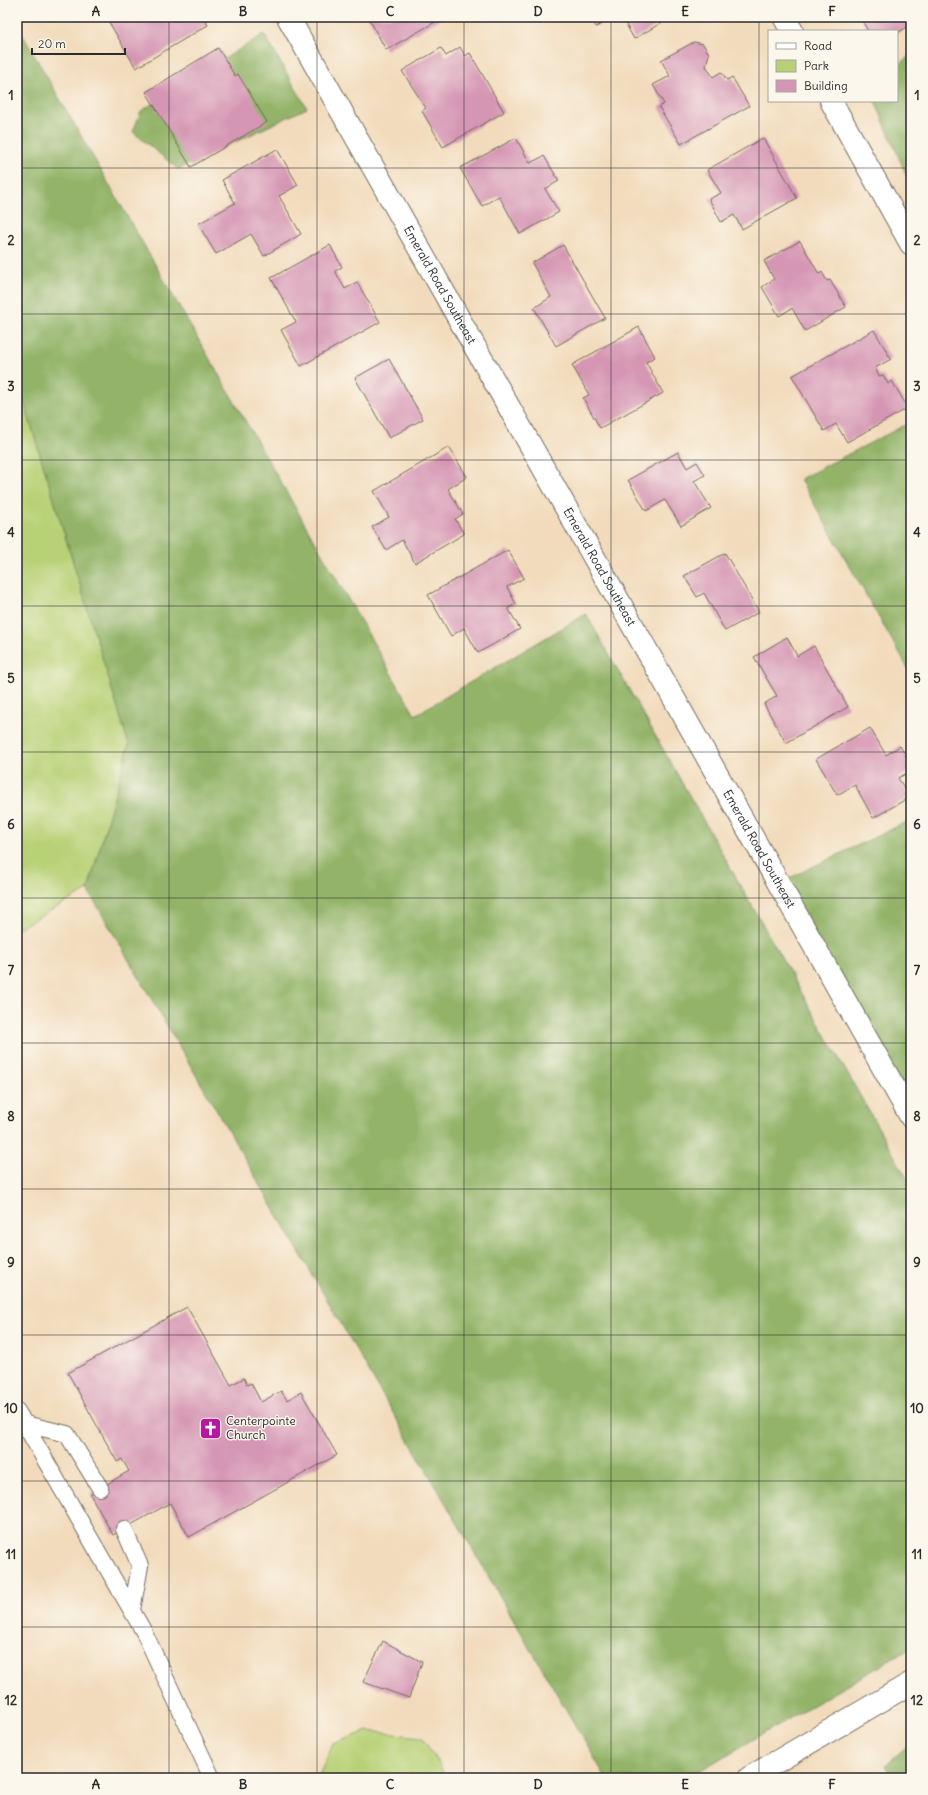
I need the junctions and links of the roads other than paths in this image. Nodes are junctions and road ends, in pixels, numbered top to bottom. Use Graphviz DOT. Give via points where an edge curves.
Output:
graph roads {
  1 [pos="288,17"];
  2 [pos="784,17"];
  3 [pos="791,30"];
  4 [pos="832,102"];
  5 [pos="911,244"];
  6 [pos="911,1117"];
  7 [pos="17,1411"];
  8 [pos="25,1424"];
  9 [pos="100,1488"];
  10 [pos="124,1529"];
  11 [pos="132,1610"];
  12 [pos="911,1683"];
  13 [pos="212,1778"];
  14 [pos="748,1778"];
  1 -- 6 [label="street, Emerald Road Southeast"];
  2 -- 3 [label="street"];
  4 -- 5 [label="street"];
  7 -- 8 [label="lane"];
  8 -- 9 [label="lane" via="67,1434"];
  8 -- 11 [label="lane"];
  10 -- 11 [label="lane" via="140,1566"];
  11 -- 13 [label="lane"];
  12 -- 14 [label="street"];
}
